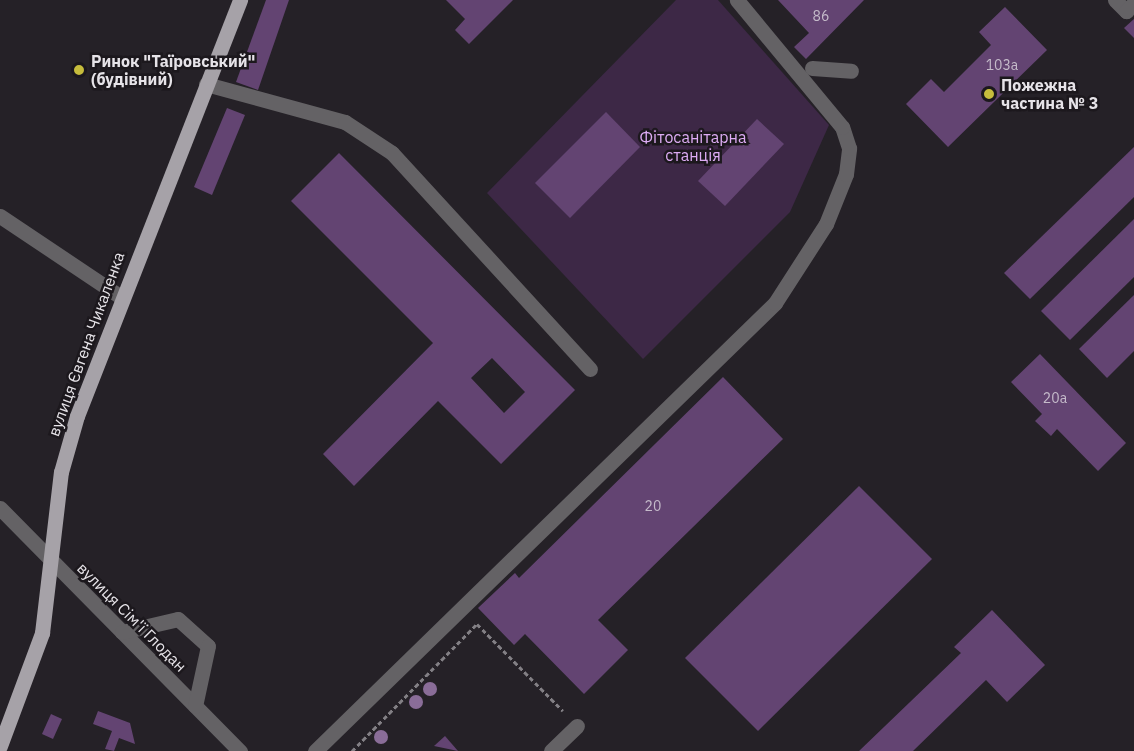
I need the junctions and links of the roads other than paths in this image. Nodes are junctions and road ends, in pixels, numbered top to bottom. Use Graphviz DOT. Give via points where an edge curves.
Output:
graph roads {
  1 [pos="240,0"];
  2 [pos="737,0"];
  3 [pos="1115,0"];
  4 [pos="1134,3"];
  5 [pos="812,68"];
  6 [pos="851,72"];
  7 [pos="206,84"];
  8 [pos="0,216"];
  9 [pos="121,297"];
  10 [pos="590,369"];
  11 [pos="0,508"];
  12 [pos="54,564"];
  13 [pos="122,632"];
  14 [pos="195,706"];
  15 [pos="577,726"];
  16 [pos="0,746"];
  17 [pos="240,751"];
  18 [pos="315,751"];
  19 [pos="551,751"];
  1 -- 7 [label="main road, вулиця Євгена Чикаленка"];
  2 -- 5 [label="street"];
  3 -- 4 [label="street" via="1126,11"];
  5 -- 6 [label="street"];
  5 -- 18 [label="street" via="842,126 849,148 846,174 826,224 775,303"];
  7 -- 9 [label="main road, вулиця Євгена Чикаленка"];
  7 -- 10 [label="street" via="345,122 392,153"];
  8 -- 9 [label="street"];
  9 -- 12 [label="main road, вулиця Євгена Чикаленка" via="62,472"];
  11 -- 12 [label="street, вулиця Сім'ї Глодан"];
  12 -- 13 [label="street, вулиця Сім'ї Глодан"];
  12 -- 16 [label="main road, вулиця Євгена Чикаленка" via="42,633"];
  13 -- 14 [label="street, вулиця Сім'ї Глодан"];
  13 -- 14 [label="street" via="178,618 208,646"];
  14 -- 17 [label="street, вулиця Сім'ї Глодан"];
  15 -- 19 [label="street"];
}
